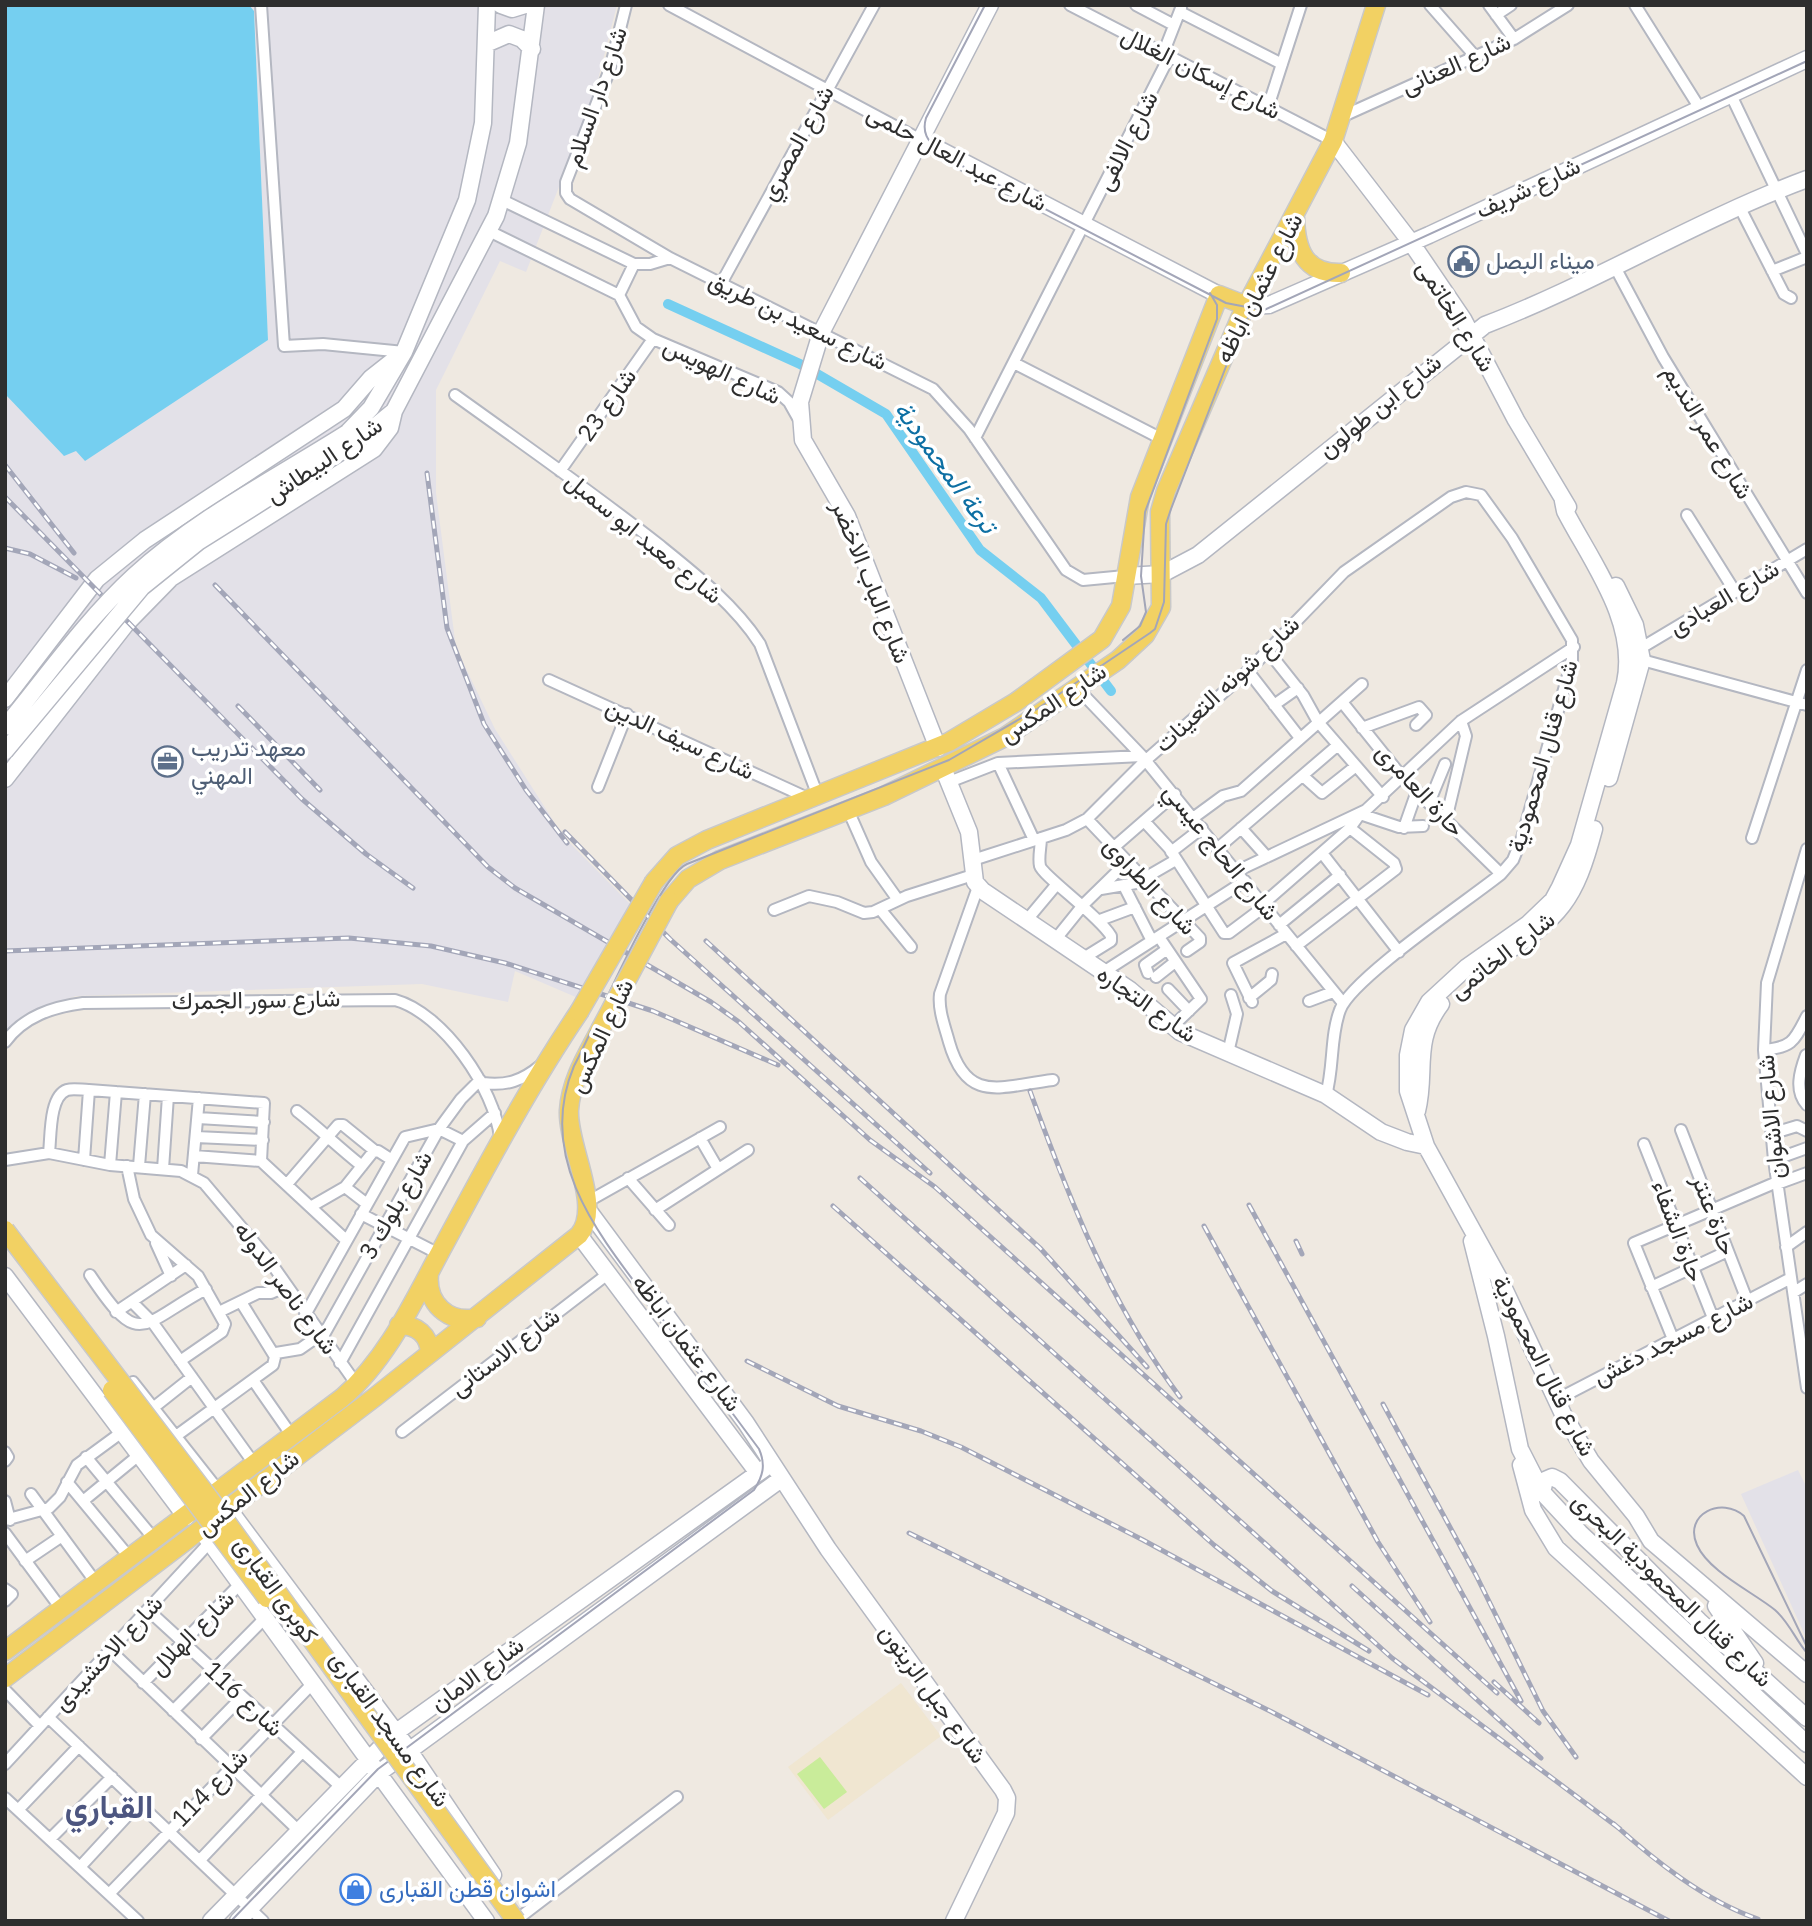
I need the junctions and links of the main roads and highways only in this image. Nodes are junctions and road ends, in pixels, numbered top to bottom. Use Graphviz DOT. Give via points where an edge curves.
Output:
graph roads {
  1 [pos="1376,5"];
  2 [pos="1295,218"];
  3 [pos="1340,273"];
  4 [pos="1219,295"];
  5 [pos="1247,306"];
  6 [pos="1162,574"];
  7 [pos="1125,576"];
  8 [pos="5,1230"];
  9 [pos="5,1247"];
  10 [pos="429,1274"];
  11 [pos="477,1318"];
  12 [pos="399,1325"];
  13 [pos="430,1353"];
  14 [pos="223,1499"];
  15 [pos="6,1649"];
  16 [pos="5,1678"];
  17 [pos="516,1920"];
  1 -- 2 [label="main road, شارع عثمان اباظه" via="1333,141"];
  2 -- 3 [label="main road" via="1297,244 1307,263"];
  2 -- 5 [label="main road, شارع عثمان اباظه"];
  4 -- 5 [label="main road, شارع عبد العال حلمى"];
  4 -- 7 [label="main road, شارع عثمان اباظه" via="1138,504"];
  5 -- 6 [label="main road, شارع عثمان اباظه" via="1166,491 1160,523"];
  6 -- 11 [label="main road, شارع المكس, bridge" via="1161,607 1145,635 1118,660 946,775 711,864 688,879 669,901 573,1084 569,1112 588,1206 586,1224 579,1235"];
  7 -- 10 [label="main road, شارع المكس, bridge" via="1121,606 1102,639 968,733 691,848 664,868 552,1050"];
  8 -- 17 [label="main road, كوبرى القبارى, bridge" via="209,1499"];
  9 -- 17 [label="main road, كوبرى القبارى, bridge" via="368,1732"];
  10 -- 11 [label="main road" via="429,1289 439,1308 456,1318"];
  10 -- 12 [label="main road, شارع المكس"];
  11 -- 13 [label="main road, شارع المكس"];
  12 -- 13 [label="main road" via="420,1331 428,1340"];
  12 -- 14 [label="main road, شارع المكس" via="357,1385 255,1465"];
  13 -- 14 [label="main road, شارع المكس"];
  14 -- 15 [label="main road, شارع المكس" via="186,1517"];
  14 -- 16 [label="main road, شارع المكس" via="205,1536"];
}
